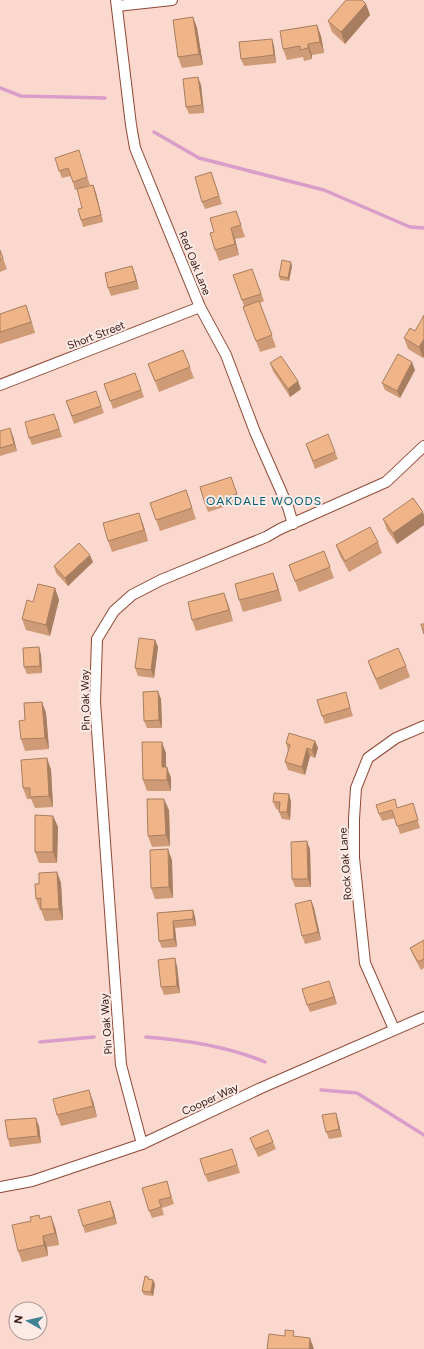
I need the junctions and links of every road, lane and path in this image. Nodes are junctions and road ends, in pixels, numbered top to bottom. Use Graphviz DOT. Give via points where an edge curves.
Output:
graph roads {
  1 [pos="172,0"];
  2 [pos="116,3"];
  3 [pos="200,307"];
  4 [pos="0,385"];
  5 [pos="424,446"];
  6 [pos="293,524"];
  7 [pos="424,726"];
  8 [pos="424,1017"];
  9 [pos="394,1029"];
  10 [pos="142,1144"];
  11 [pos="0,1187"];
  1 -- 2 [label="street"];
  2 -- 3 [label="street, Red Oak Lane" via="135,148"];
  3 -- 4 [label="street, Short Street"];
  3 -- 6 [label="street, Red Oak Lane" via="226,355"];
  5 -- 6 [label="street, Pin Oak Way" via="386,482"];
  6 -- 10 [label="street, Pin Oak Way" via="161,580 132,595 114,611 97,639 95,702 121,1065"];
  7 -- 9 [label="street, Rock Oak Lane" via="396,738 368,758 356,788 354,858 365,963"];
  8 -- 9 [label="street, Cooper Way"];
  9 -- 10 [label="street, Cooper Way"];
  10 -- 11 [label="street, Cooper Way" via="32,1181"];
}
